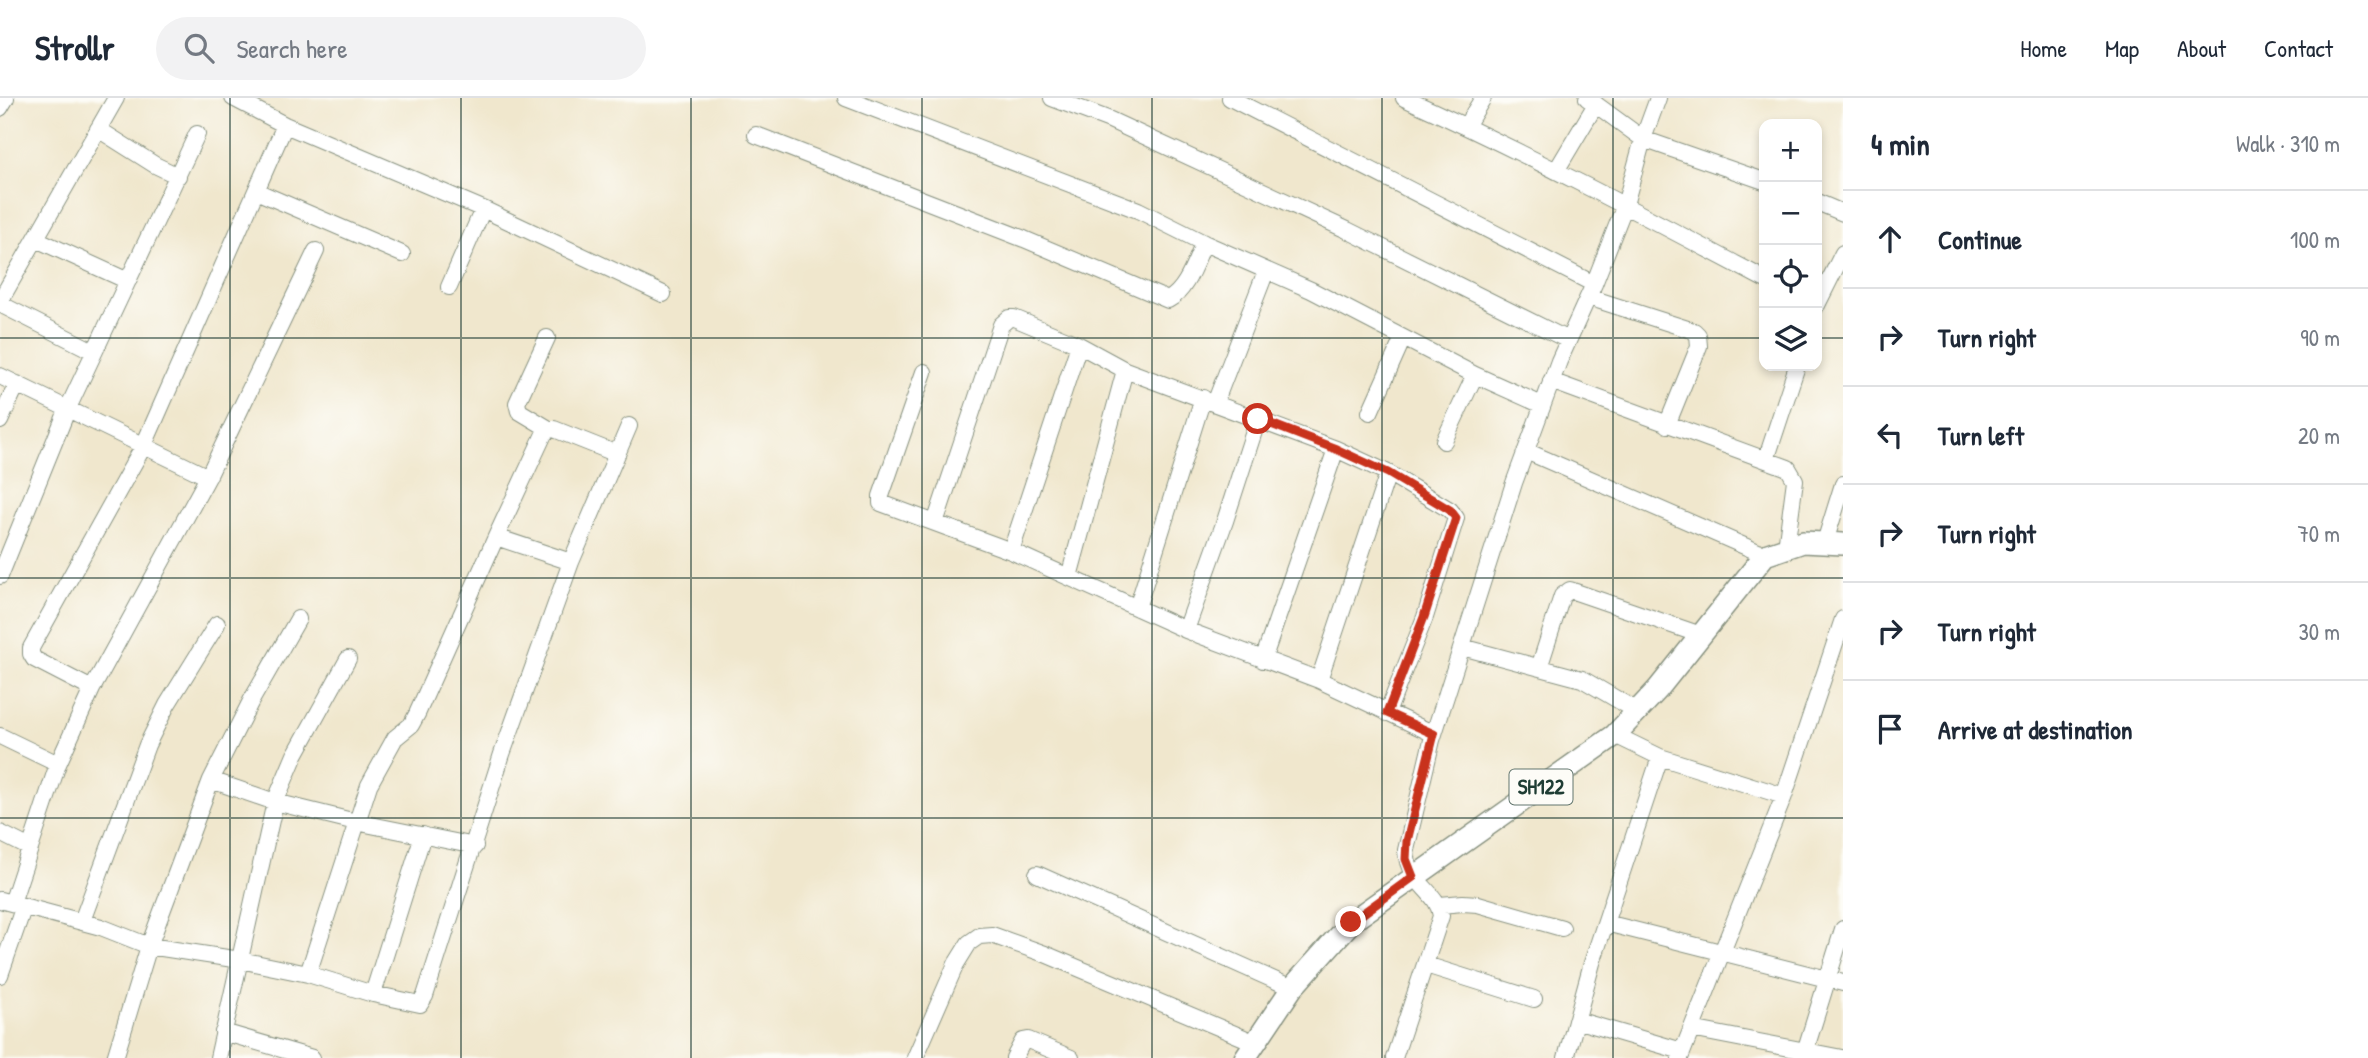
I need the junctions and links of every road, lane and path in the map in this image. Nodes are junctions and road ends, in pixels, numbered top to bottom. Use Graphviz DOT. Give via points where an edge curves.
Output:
graph roads {
  1 [pos="6,98"];
  2 [pos="116,98"];
  3 [pos="233,98"];
  4 [pos="846,98"];
  5 [pos="1052,98"];
  6 [pos="1230,98"];
  7 [pos="1404,98"];
  8 [pos="1483,98"];
  9 [pos="1658,98"];
  10 [pos="1591,101"];
  11 [pos="0,108"];
  12 [pos="285,125"];
  13 [pos="1466,126"];
  14 [pos="98,129"];
  15 [pos="197,134"];
  16 [pos="756,135"];
  17 [pos="1643,139"];
  18 [pos="1556,171"];
  19 [pos="178,176"];
  20 [pos="1759,179"];
  21 [pos="256,191"];
  22 [pos="1822,204"];
  23 [pos="1625,205"];
  24 [pos="483,209"];
  25 [pos="1843,213"];
  26 [pos="36,239"];
  27 [pos="1204,243"];
  28 [pos="316,251"];
  29 [pos="1843,253"];
  30 [pos="401,254"];
  31 [pos="1266,271"];
  32 [pos="1759,276"];
  33 [pos="128,281"];
  34 [pos="449,287"];
  35 [pos="1591,291"];
  36 [pos="663,294"];
  37 [pos="1822,295"];
  38 [pos="0,302"];
  39 [pos="547,338"];
  40 [pos="1403,338"];
  41 [pos="1568,340"];
  42 [pos="1079,345"];
  43 [pos="93,351"];
  44 [pos="1125,370"];
  45 [pos="1795,371"];
  46 [pos="924,372"];
  47 [pos="1475,375"];
  48 [pos="0,376"];
  49 [pos="1551,381"];
  50 [pos="18,384"];
  51 [pos="1209,401"];
  52 [pos="1542,405"];
  53 [pos="68,408"];
  54 [pos="1370,412"];
  55 [pos="1258,419"];
  56 [pos="0,421"];
  57 [pos="1667,425"];
  58 [pos="629,426"];
  59 [pos="549,429"];
  60 [pos="1444,441"];
  61 [pos="144,445"];
  62 [pos="1336,449"];
  63 [pos="1525,451"];
  64 [pos="617,454"];
  65 [pos="1766,460"];
  66 [pos="1388,473"];
  67 [pos="208,477"];
  68 [pos="1843,484"];
  69 [pos="935,523"];
  70 [pos="496,537"];
  71 [pos="1834,543"];
  72 [pos="1786,548"];
  73 [pos="1011,551"];
  74 [pos="1765,555"];
  75 [pos="571,562"];
  76 [pos="0,576"];
  77 [pos="1069,577"];
  78 [pos="1137,608"];
  79 [pos="298,618"];
  80 [pos="1843,619"];
  81 [pos="217,624"];
  82 [pos="1186,630"];
  83 [pos="1701,635"];
  84 [pos="1462,647"];
  85 [pos="348,659"];
  86 [pos="1263,660"];
  87 [pos="1539,668"];
  88 [pos="1319,680"];
  89 [pos="92,689"];
  90 [pos="1637,711"];
  91 [pos="1387,713"];
  92 [pos="1434,734"];
  93 [pos="1615,735"];
  94 [pos="0,736"];
  95 [pos="1660,757"];
  96 [pos="58,764"];
  97 [pos="211,780"];
  98 [pos="1784,796"];
  99 [pos="275,802"];
  100 [pos="356,822"];
  101 [pos="0,833"];
  102 [pos="424,835"];
  103 [pos="475,846"];
  104 [pos="30,848"];
  105 [pos="1037,874"];
  106 [pos="1413,877"];
  107 [pos="12,903"];
  108 [pos="1440,905"];
  109 [pos="82,921"];
  110 [pos="1606,923"];
  111 [pos="1562,928"];
  112 [pos="1843,929"];
  113 [pos="149,946"];
  114 [pos="1721,954"];
  115 [pos="240,960"];
  116 [pos="1426,965"];
  117 [pos="307,974"];
  118 [pos="0,975"];
  119 [pos="1835,981"];
  120 [pos="1292,988"];
  121 [pos="373,994"];
  122 [pos="1534,999"];
  123 [pos="1576,1020"];
  124 [pos="1691,1029"];
  125 [pos="223,1032"];
  126 [pos="1251,1050"];
  127 [pos="1804,1054"];
  128 [pos="1681,1055"];
  129 [pos="115,1058"];
  130 [pos="218,1058"];
  131 [pos="312,1058"];
  132 [pos="915,1058"];
  133 [pos="1014,1058"];
  134 [pos="1071,1058"];
  135 [pos="1394,1058"];
  136 [pos="1566,1058"];
  137 [pos="1842,1058"];
  1 -- 11 [label="street"];
  2 -- 14 [label="street"];
  3 -- 12 [label="street"];
  4 -- 27 [label="street" via="1138,210"];
  5 -- 41 [label="street" via="1110,120 1347,230"];
  6 -- 35 [label="street"];
  7 -- 13 [label="street"];
  8 -- 13 [label="street"];
  9 -- 17 [label="street"];
  10 -- 17 [label="street"];
  10 -- 18 [label="street"];
  12 -- 21 [label="street"];
  12 -- 24 [label="street"];
  13 -- 18 [label="street"];
  14 -- 19 [label="street"];
  14 -- 26 [label="street"];
  15 -- 19 [label="street"];
  16 -- 27 [label="street" via="1168,300 1182,289"];
  17 -- 20 [label="street"];
  17 -- 23 [label="street"];
  18 -- 23 [label="street"];
  19 -- 33 [label="street"];
  21 -- 30 [label="street"];
  21 -- 61 [label="street"];
  22 -- 25 [label="street"];
  23 -- 32 [label="street"];
  23 -- 35 [label="street"];
  24 -- 34 [label="street"];
  24 -- 36 [label="street"];
  26 -- 33 [label="street"];
  26 -- 38 [label="street"];
  27 -- 31 [label="street"];
  28 -- 67 [label="street"];
  29 -- 37 [label="street"];
  31 -- 40 [label="street"];
  31 -- 51 [label="street"];
  33 -- 43 [label="street"];
  35 -- 41 [label="street"];
  35 -- 57 [label="street" via="1698,335 1699,346"];
  38 -- 43 [label="street"];
  39 -- 59 [label="street" via="517,403 519,411"];
  40 -- 47 [label="street"];
  40 -- 54 [label="street"];
  41 -- 49 [label="street"];
  42 -- 44 [label="street"];
  42 -- 69 [label="street" via="1014,318 1001,325"];
  42 -- 73 [label="street"];
  43 -- 53 [label="street"];
  44 -- 51 [label="street"];
  44 -- 77 [label="street"];
  45 -- 65 [label="street"];
  46 -- 69 [label="street" via="880,500 885,506"];
  47 -- 52 [label="street"];
  47 -- 60 [label="street"];
  48 -- 50 [label="street"];
  49 -- 52 [label="street"];
  49 -- 57 [label="street"];
  50 -- 53 [label="street"];
  50 -- 56 [label="street"];
  51 -- 55 [label="street"];
  51 -- 78 [label="street"];
  52 -- 63 [label="street"];
  53 -- 61 [label="street"];
  53 -- 76 [label="street"];
  55 -- 62 [label="street"];
  55 -- 82 [label="street"];
  57 -- 65 [label="street"];
  58 -- 64 [label="street"];
  59 -- 64 [label="street"];
  59 -- 70 [label="street"];
  61 -- 67 [label="street"];
  61 -- 89 [label="street" via="31,648 34,659"];
  62 -- 66 [label="street"];
  62 -- 86 [label="street"];
  63 -- 74 [label="street"];
  63 -- 84 [label="street"];
  64 -- 75 [label="street"];
  65 -- 72 [label="street" via="1788,468 1795,480"];
  66 -- 88 [label="street"];
  66 -- 91 [label="street" via="1456,518"];
  67 -- 89 [label="street"];
  68 -- 71 [label="street"];
  69 -- 73 [label="street"];
  70 -- 75 [label="street"];
  70 -- 100 [label="street" via="417,715 395,738 369,785"];
  71 -- 72 [label="main road" via="1803,542"];
  72 -- 74 [label="main road"];
  73 -- 77 [label="street"];
  74 -- 83 [label="main road, SH122"];
  75 -- 103 [label="street" via="502,754"];
  77 -- 78 [label="street"];
  78 -- 82 [label="street"];
  79 -- 97 [label="street"];
  80 -- 98 [label="street"];
  81 -- 109 [label="street" via="147,744"];
  82 -- 86 [label="street"];
  83 -- 87 [label="street" via="1570,590 1562,596"];
  83 -- 90 [label="main road, SH122"];
  84 -- 87 [label="street"];
  84 -- 92 [label="street"];
  85 -- 99 [label="street" via="295,755"];
  86 -- 88 [label="street"];
  87 -- 90 [label="street" via="1582,678"];
  88 -- 91 [label="street"];
  89 -- 96 [label="street"];
  90 -- 93 [label="main road, SH122"];
  91 -- 92 [label="street"];
  92 -- 106 [label="street" via="1407,841 1406,859"];
  93 -- 95 [label="street"];
  93 -- 106 [label="main road, SH122"];
  94 -- 96 [label="street"];
  95 -- 98 [label="street"];
  95 -- 110 [label="street"];
  96 -- 104 [label="street"];
  97 -- 99 [label="street"];
  97 -- 113 [label="street"];
  98 -- 114 [label="street"];
  99 -- 100 [label="street"];
  99 -- 115 [label="street"];
  100 -- 102 [label="street"];
  100 -- 117 [label="street"];
  101 -- 104 [label="street"];
  102 -- 103 [label="street"];
  102 -- 121 [label="street"];
  103 -- 121 [label="street" via="423,1001 415,1004"];
  104 -- 107 [label="street"];
  105 -- 120 [label="street"];
  106 -- 108 [label="street"];
  106 -- 120 [label="main road, SH122" via="1351,922"];
  107 -- 109 [label="street"];
  107 -- 118 [label="street"];
  108 -- 111 [label="street" via="1478,904"];
  108 -- 116 [label="street" via="1439,927"];
  109 -- 113 [label="street"];
  110 -- 114 [label="street"];
  110 -- 123 [label="street"];
  112 -- 119 [label="street"];
  113 -- 115 [label="street"];
  113 -- 129 [label="street"];
  114 -- 119 [label="street"];
  114 -- 124 [label="street"];
  115 -- 117 [label="street"];
  115 -- 125 [label="street"];
  116 -- 122 [label="street"];
  116 -- 135 [label="street"];
  117 -- 121 [label="street"];
  119 -- 127 [label="street"];
  120 -- 126 [label="main road, SH122"];
  123 -- 128 [label="street"];
  123 -- 136 [label="street"];
  124 -- 127 [label="street"];
  124 -- 128 [label="street"];
  125 -- 130 [label="street"];
  125 -- 131 [label="street"];
  126 -- 132 [label="street" via="1045,954 992,935 979,936 963,954"];
  127 -- 137 [label="street"];
  133 -- 134 [label="street" via="1028,1040"];
}
